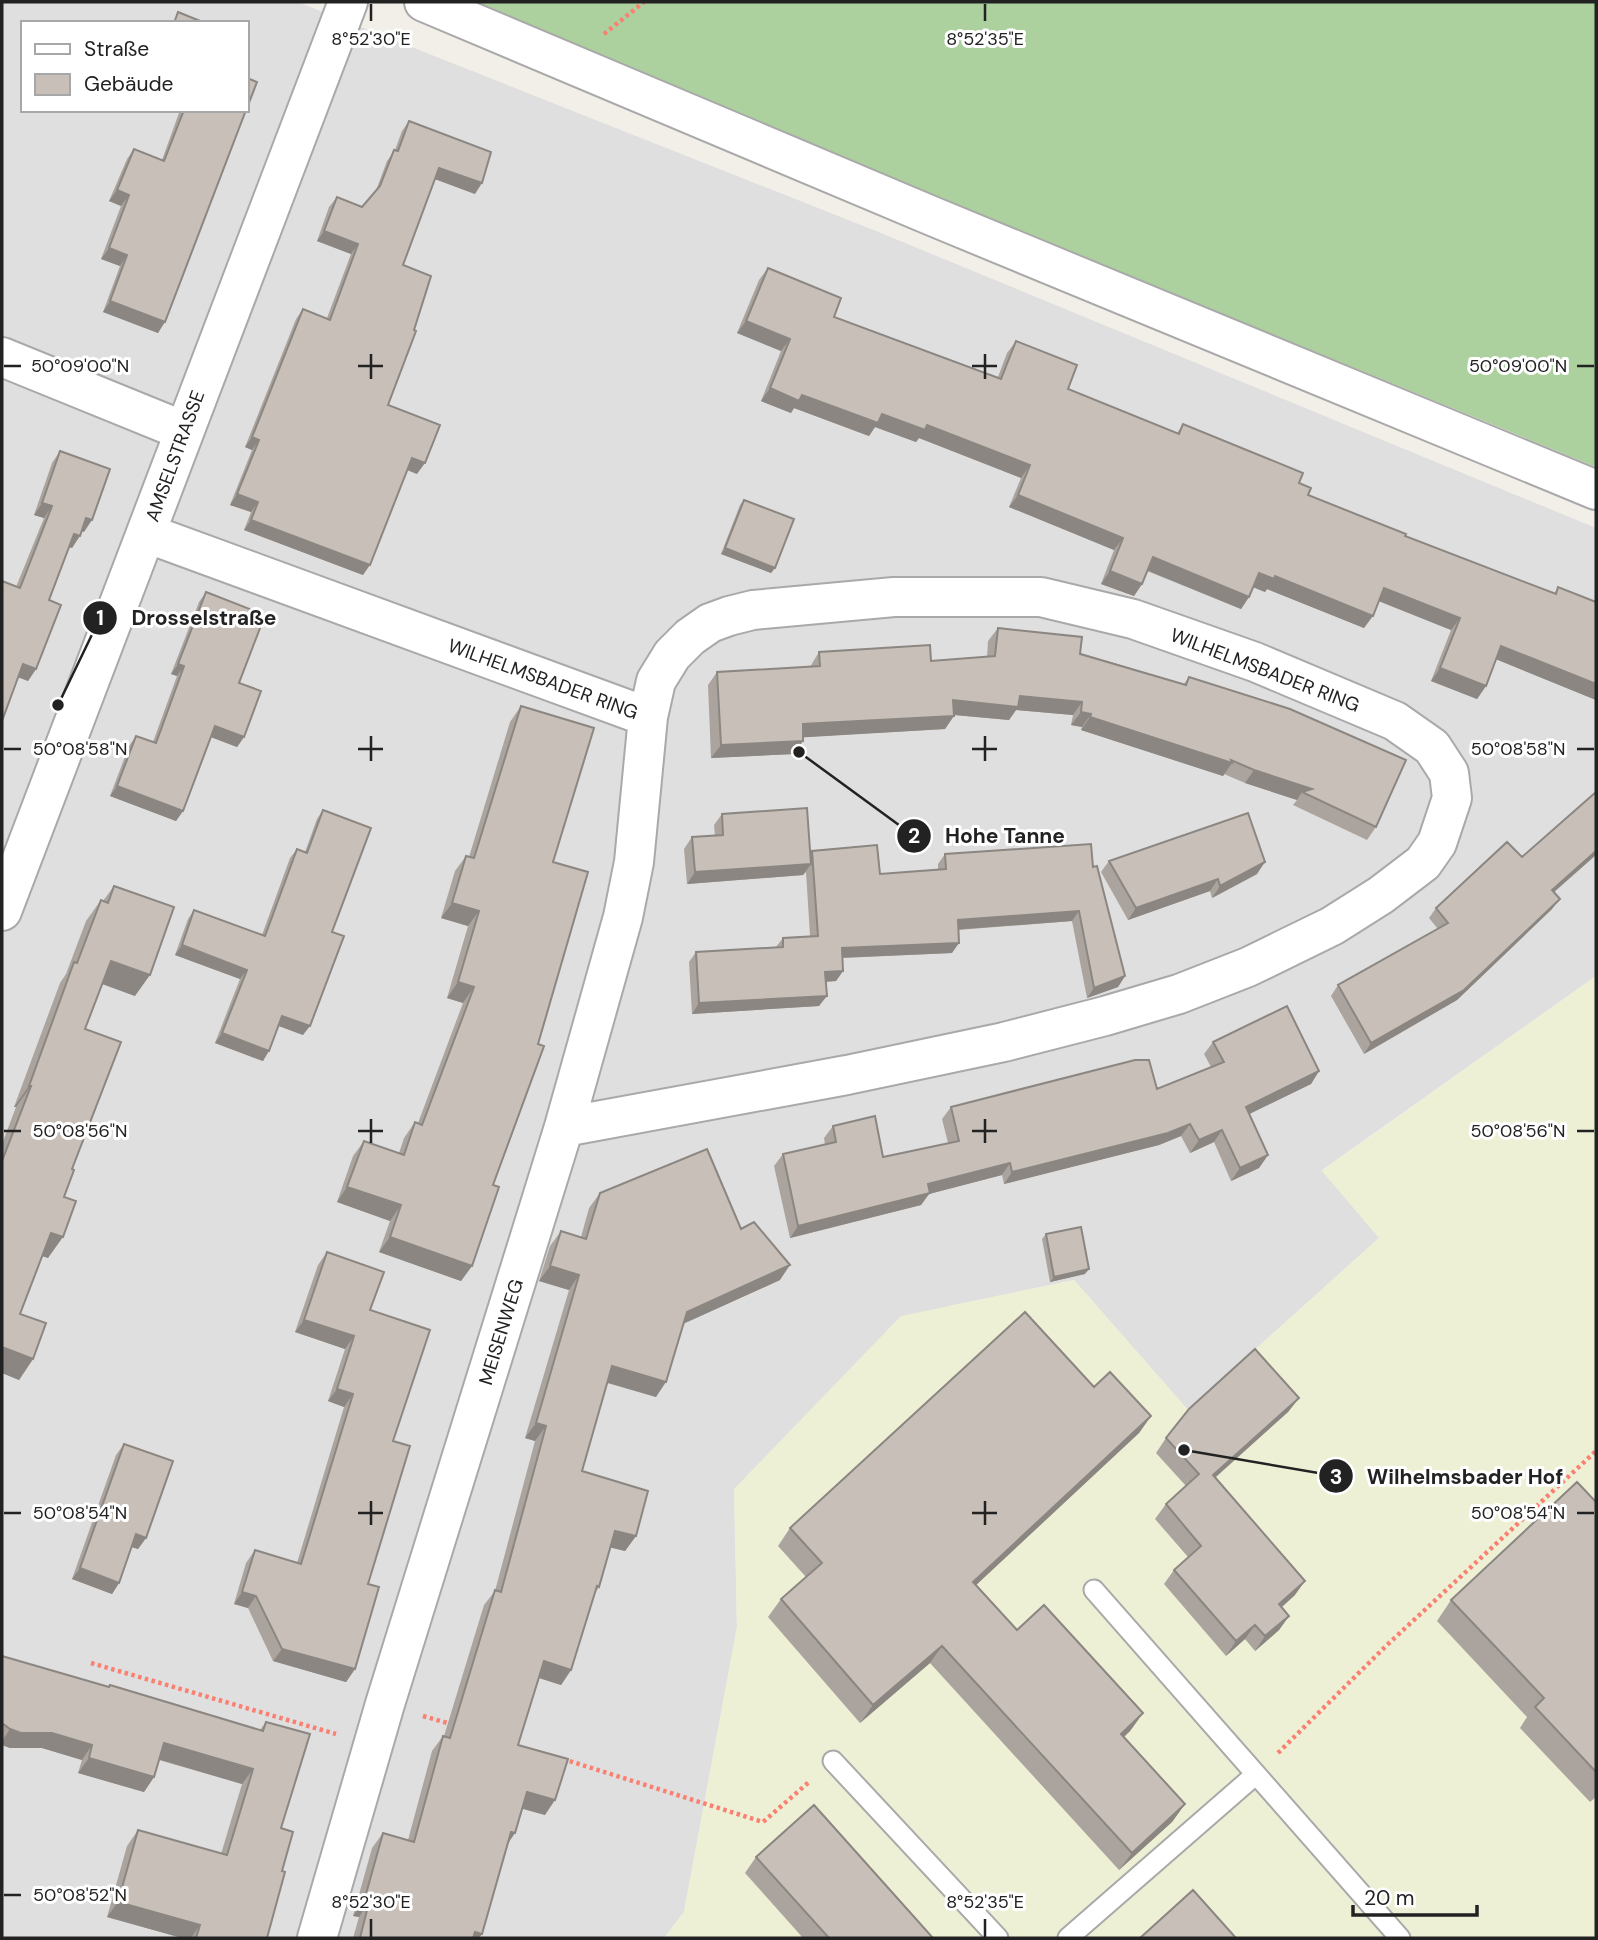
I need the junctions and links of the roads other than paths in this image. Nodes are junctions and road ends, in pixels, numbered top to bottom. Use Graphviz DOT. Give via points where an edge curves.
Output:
graph roads {
  1 [pos="348,2"];
  2 [pos="424,2"];
  3 [pos="2,357"];
  4 [pos="184,431"];
  5 [pos="1596,490"];
  6 [pos="146,533"];
  7 [pos="648,717"];
  8 [pos="2,911"];
  9 [pos="564,1127"];
  10 [pos="1094,1590"];
  11 [pos="833,1761"];
  12 [pos="1255,1775"];
  13 [pos="317,1938"];
  14 [pos="998,1938"];
  15 [pos="1068,1938"];
  16 [pos="1400,1938"];
  1 -- 4 [label="street, AMSELSTRASSE"];
  2 -- 5 [label="street"];
  3 -- 4 [label="street"];
  4 -- 6 [label="street, AMSELSTRASSE"];
  6 -- 7 [label="street, WILHELMSBADER RING"];
  6 -- 8 [label="street, AMSELSTRASSE"];
  7 -- 9 [label="street, MEISENWEG" via="634,862 623,917"];
  7 -- 9 [label="street, WILHELMSBADER RING" via="656,681 672,655 710,623 729,616 894,597 1041,597 1133,620 1243,658 1395,721 1432,747 1448,773 1452,798 1437,843 1423,863 1381,895 1320,932 1179,994 1004,1042"];
  9 -- 13 [label="street, MEISENWEG"];
  10 -- 12 [label="lane"];
  11 -- 14 [label="lane"];
  12 -- 15 [label="lane"];
  12 -- 16 [label="lane"];
}
